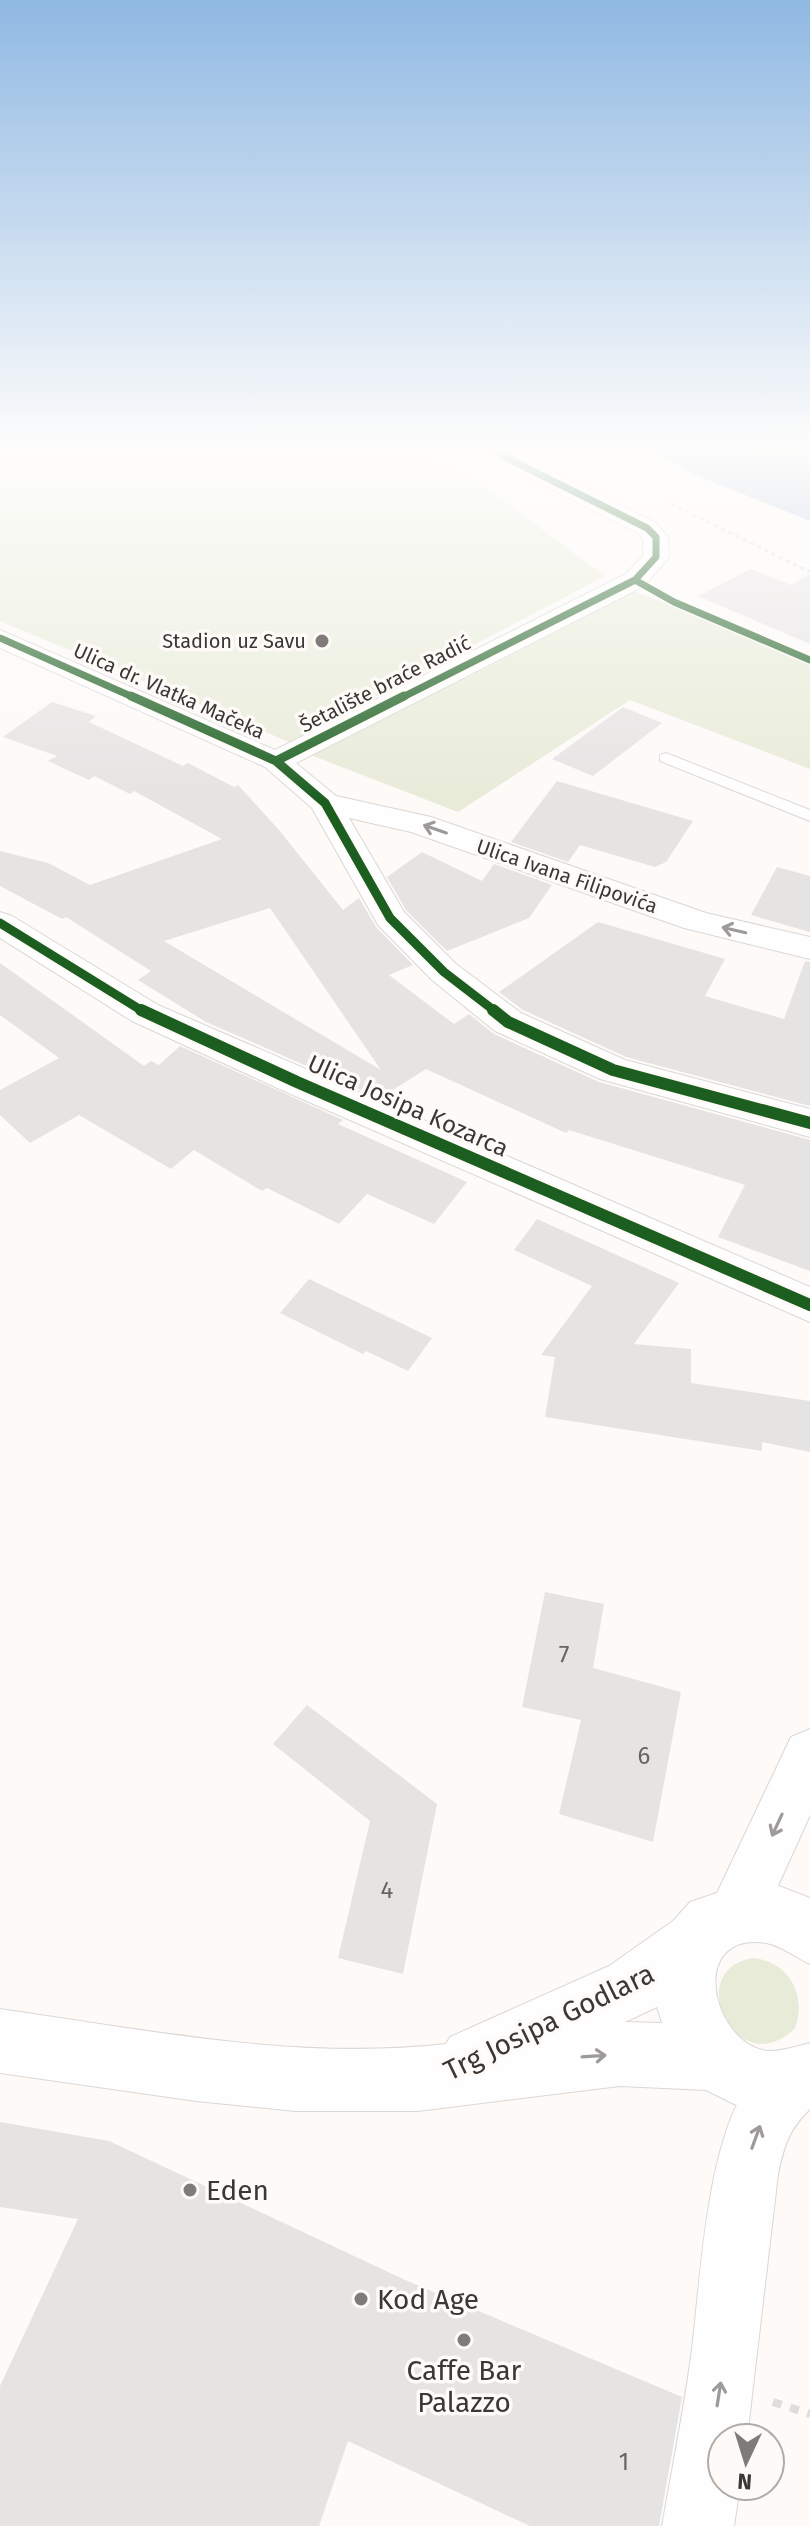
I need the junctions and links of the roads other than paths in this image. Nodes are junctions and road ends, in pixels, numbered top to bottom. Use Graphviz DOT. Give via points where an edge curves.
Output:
graph roads {
  1 [pos="650,565"];
  2 [pos="0,638"];
  3 [pos="666,758"];
  4 [pos="276,761"];
  5 [pos="325,803"];
  6 [pos="810,816"];
  7 [pos="0,923"];
  8 [pos="810,948"];
  9 [pos="810,1123"];
  10 [pos="810,1305"];
  11 [pos="810,1755"];
  12 [pos="716,1928"];
  13 [pos="810,1934"];
  14 [pos="0,2041"];
  15 [pos="716,2059"];
  16 [pos="433,2077"];
  17 [pos="802,2079"];
  18 [pos="698,2526"];
  1 -- 4 [label="street, Šetalište braće Radić" via="635,580"];
  2 -- 4 [label="street, Ulica dr. Vlatka Mačeka"];
  3 -- 6 [label="lane"];
  4 -- 5 [label="street, Ulica dr. Vlatka Mačeka"];
  8 -- 5 [label="street, Ulica Ivana Filipovića, one-way" via="696,921 420,824"];
  5 -- 9 [label="street, Ulica dr. Vlatka Mačeka" via="390,918 444,972 508,1022 613,1070"];
  7 -- 10 [label="street, Ulica Josipa Kozarca" via="145,1013"];
  11 -- 12 [label="street, Trg Josipa Godlara, one-way"];
  12 -- 13 [label="main road" via="760,1911 784,1917"];
  12 -- 15 [label="main road, Trg Josipa Godlara" via="683,1981 684,2001 701,2042"];
  12 -- 16 [label="main road, Trg Josipa Godlara" via="631,1988"];
  14 -- 16 [label="main road" via="282,2078"];
  16 -- 15 [label="main road, Trg Josipa Godlara, one-way" via="591,2056"];
  15 -- 17 [label="main road, Trg Josipa Godlara" via="740,2075 766,2083"];
  18 -- 17 [label="street, one-way" via="751,2151 771,2104"];
}
